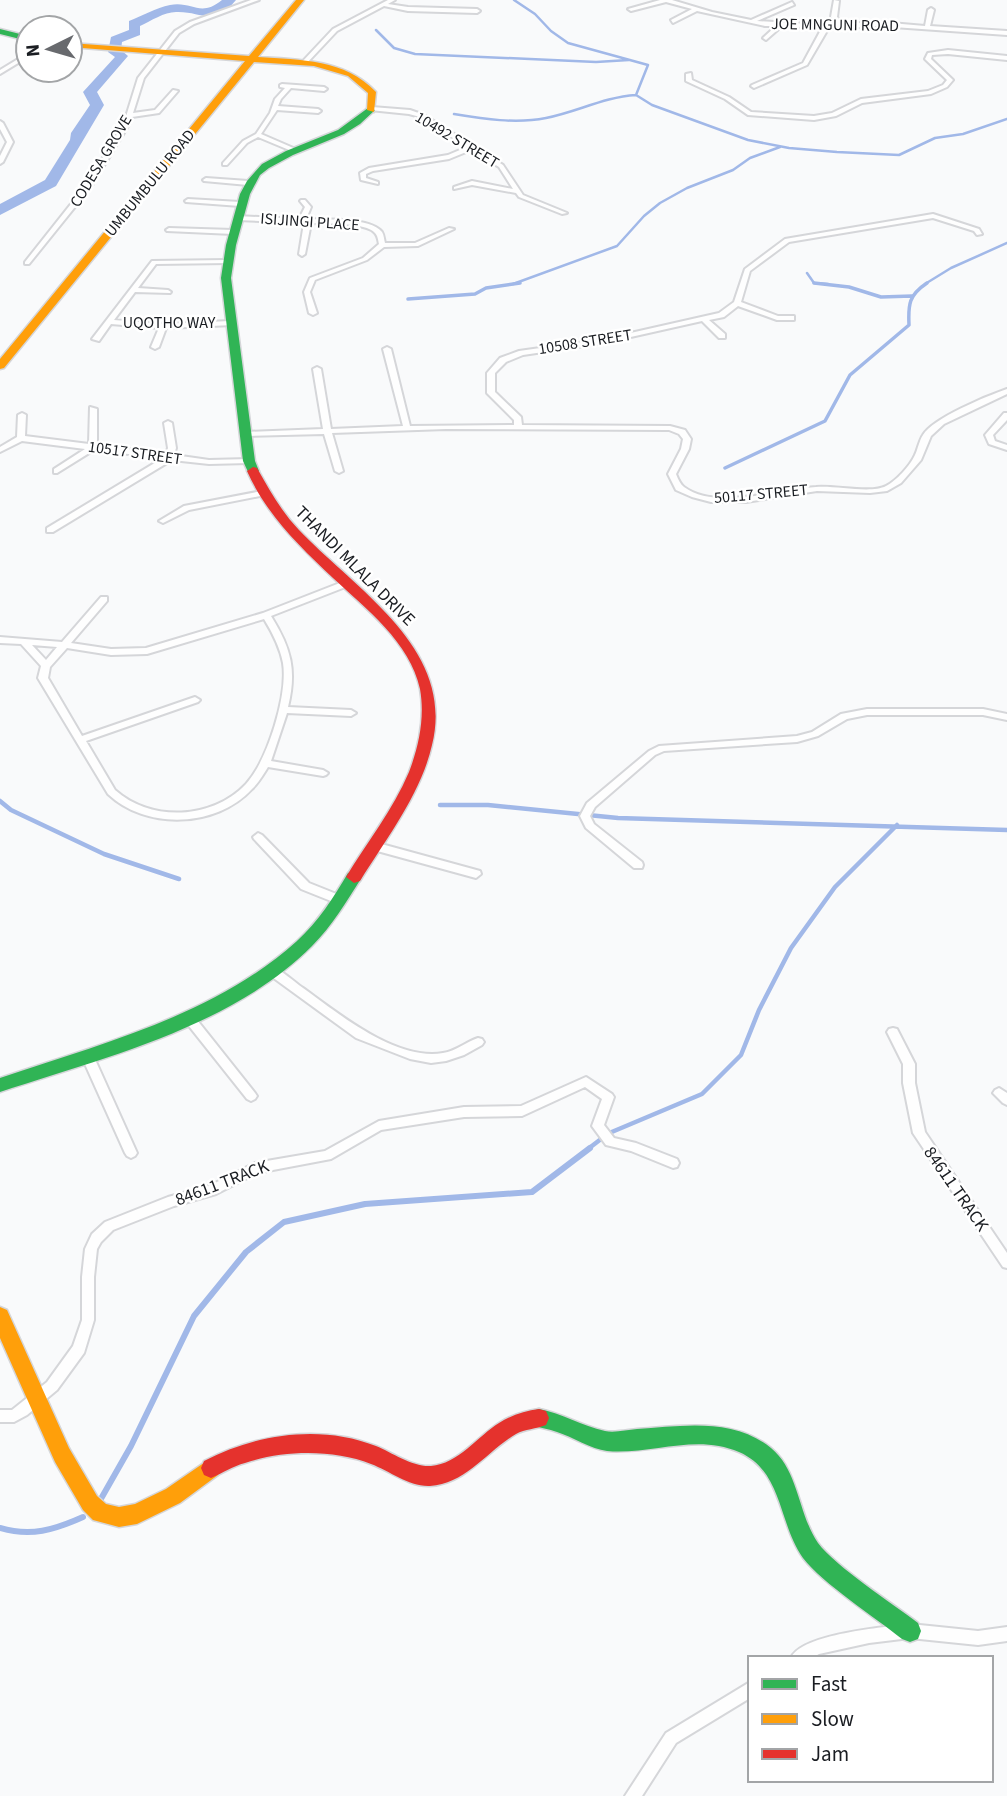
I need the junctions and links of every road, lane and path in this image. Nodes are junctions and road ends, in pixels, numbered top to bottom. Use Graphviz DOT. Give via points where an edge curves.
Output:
graph roads {
  1 [pos="256,0"];
  2 [pos="300,0"];
  3 [pos="392,0"];
  4 [pos="666,0"];
  5 [pos="836,1"];
  6 [pos="679,2"];
  7 [pos="384,5"];
  8 [pos="792,5"];
  9 [pos="631,9"];
  10 [pos="696,9"];
  11 [pos="931,10"];
  12 [pos="477,11"];
  13 [pos="673,20"];
  14 [pos="750,22"];
  15 [pos="780,25"];
  16 [pos="841,26"];
  17 [pos="826,27"];
  18 [pos="927,28"];
  19 [pos="1007,33"];
  20 [pos="766,38"];
  21 [pos="84,46"];
  22 [pos="162,52"];
  23 [pos="252,58"];
  24 [pos="1007,58"];
  25 [pos="304,63"];
  26 [pos="689,74"];
  27 [pos="280,86"];
  28 [pos="754,86"];
  29 [pos="289,87"];
  30 [pos="324,89"];
  31 [pos="175,91"];
  32 [pos="275,108"];
  33 [pos="372,109"];
  34 [pos="318,111"];
  35 [pos="130,115"];
  36 [pos="0,123"];
  37 [pos="258,135"];
  38 [pos="473,147"];
  39 [pos="296,151"];
  40 [pos="0,162"];
  41 [pos="225,164"];
  42 [pos="206,180"];
  43 [pos="248,183"];
  44 [pos="376,183"];
  45 [pos="456,188"];
  46 [pos="516,191"];
  47 [pos="188,201"];
  48 [pos="303,201"];
  49 [pos="564,213"];
  50 [pos="237,218"];
  51 [pos="305,221"];
  52 [pos="451,229"];
  53 [pos="169,230"];
  54 [pos="979,234"];
  55 [pos="382,245"];
  56 [pos="302,254"];
  57 [pos="226,262"];
  58 [pos="27,263"];
  59 [pos="133,290"];
  60 [pos="168,292"];
  61 [pos="737,303"];
  62 [pos="313,313"];
  63 [pos="791,318"];
  64 [pos="704,319"];
  65 [pos="108,322"];
  66 [pos="230,323"];
  67 [pos="163,326"];
  68 [pos="722,336"];
  69 [pos="96,339"];
  70 [pos="155,347"];
  71 [pos="387,349"];
  72 [pos="0,366"];
  73 [pos="317,369"];
  74 [pos="1007,391"];
  75 [pos="93,409"];
  76 [pos="22,415"];
  77 [pos="1007,415"];
  78 [pos="168,423"];
  79 [pos="519,427"];
  80 [pos="407,428"];
  81 [pos="328,430"];
  82 [pos="244,434"];
  83 [pos="21,438"];
  84 [pos="93,447"];
  85 [pos="1007,448"];
  86 [pos="0,450"];
  87 [pos="169,458"];
  88 [pos="249,461"];
  89 [pos="57,471"];
  90 [pos="339,471"];
  91 [pos="262,493"];
  92 [pos="163,521"];
  93 [pos="50,530"];
  94 [pos="345,584"];
  95 [pos="104,599"];
  96 [pos="267,615"];
  97 [pos="0,640"];
  98 [pos="25,643"];
  99 [pos="66,645"];
  100 [pos="46,666"];
  101 [pos="195,700"];
  102 [pos="284,710"];
  103 [pos="351,713"];
  104 [pos="1007,717"];
  105 [pos="79,740"];
  106 [pos="265,762"];
  107 [pos="323,773"];
  108 [pos="258,837"];
  109 [pos="374,846"];
  110 [pos="638,865"];
  111 [pos="476,874"];
  112 [pos="340,900"];
  113 [pos="272,971"];
  114 [pos="190,1018"];
  115 [pos="893,1032"];
  116 [pos="478,1042"];
  117 [pos="87,1055"];
  118 [pos="0,1085"];
  119 [pos="251,1096"];
  120 [pos="131,1153"];
  121 [pos="673,1163"];
  122 [pos="1007,1263"];
  123 [pos="0,1316"];
  124 [pos="36,1399"];
  125 [pos="0,1416"];
  126 [pos="910,1631"];
  127 [pos="1007,1634"];
  128 [pos="801,1656"];
  129 [pos="748,1690"];
  130 [pos="633,1796"];
  1 -- 22 [label="street, CODESA GROVE" via="186,26"];
  2 -- 23 [label="street, UMBUMBULU ROAD"];
  3 -- 7 [label="street"];
  4 -- 6 [label="street, JOE MNGUNI ROAD"];
  4 -- 9 [label="street"];
  5 -- 16 [label="street" via="834,17"];
  6 -- 10 [label="street, JOE MNGUNI ROAD"];
  7 -- 12 [label="street"];
  7 -- 25 [label="street" via="335,30"];
  8 -- 14 [label="street"];
  10 -- 13 [label="street"];
  10 -- 14 [label="street, JOE MNGUNI ROAD"];
  11 -- 18 [label="street"];
  14 -- 15 [label="street, JOE MNGUNI ROAD"];
  15 -- 17 [label="street, JOE MNGUNI ROAD"];
  15 -- 20 [label="street"];
  16 -- 17 [label="street, JOE MNGUNI ROAD"];
  16 -- 18 [label="street, JOE MNGUNI ROAD"];
  17 -- 28 [label="street" via="805,64"];
  18 -- 19 [label="street, JOE MNGUNI ROAD"];
  21 -- 22 [label="street"];
  22 -- 23 [label="street"];
  22 -- 35 [label="street, CODESA GROVE" via="141,78"];
  23 -- 25 [label="street"];
  23 -- 72 [label="street, UMBUMBULU ROAD"];
  24 -- 26 [label="street" via="930,54 930,62 950,80 945,86 923,95 861,100 820,118 750,114 689,81"];
  25 -- 33 [label="street" via="359,78 372,92"];
  27 -- 29 [label="street"];
  29 -- 30 [label="street"];
  29 -- 32 [label="street"];
  31 -- 35 [label="street" via="157,111"];
  32 -- 34 [label="street"];
  32 -- 37 [label="street"];
  33 -- 38 [label="street, 10492 STREET" via="416,113"];
  33 -- 39 [label="street" via="355,125"];
  35 -- 58 [label="street, CODESA GROVE" via="75,206"];
  36 -- 40 [label="street" via="10,142"];
  37 -- 39 [label="street"];
  37 -- 41 [label="street"];
  38 -- 44 [label="street" via="449,157 363,173 363,178"];
  38 -- 46 [label="street, 10492 STREET" via="506,170"];
  39 -- 43 [label="street" via="265,166"];
  42 -- 43 [label="street"];
  43 -- 50 [label="street, THANDI MLALA DRIVE"];
  45 -- 46 [label="street" via="472,183"];
  46 -- 49 [label="street, 10492 STREET"];
  47 -- 50 [label="street"];
  48 -- 51 [label="street" via="308,207"];
  50 -- 51 [label="street, ISIJINGI PLACE"];
  50 -- 53 [label="street"];
  50 -- 57 [label="street, THANDI MLALA DRIVE"];
  51 -- 55 [label="street, ISIJINGI PLACE" via="367,226 380,234"];
  51 -- 56 [label="street"];
  52 -- 55 [label="street" via="416,245"];
  54 -- 61 [label="street" via="936,215 793,238 747,270"];
  55 -- 62 [label="street, ISIJINGI PLACE" via="365,259 312,279 307,292"];
  57 -- 59 [label="street" via="156,261"];
  57 -- 66 [label="street, THANDI MLALA DRIVE"];
  59 -- 60 [label="street"];
  59 -- 65 [label="street"];
  61 -- 63 [label="street" via="777,318"];
  61 -- 64 [label="street, 10508 STREET" via="727,313"];
  64 -- 68 [label="street"];
  64 -- 79 [label="street, 10508 STREET" via="604,341 522,352 503,360 491,373 489,386 494,398 518,419"];
  65 -- 67 [label="street, UQOTHO WAY"];
  65 -- 69 [label="street"];
  66 -- 67 [label="street, UQOTHO WAY"];
  66 -- 82 [label="street, THANDI MLALA DRIVE"];
  67 -- 70 [label="street"];
  71 -- 80 [label="street"];
  73 -- 81 [label="street"];
  74 -- 79 [label="street, 50117 STREET" via="954,415 927,435 922,453 887,489 699,498 675,484 672,474 687,439 676,429"];
  75 -- 84 [label="street"];
  76 -- 83 [label="street"];
  77 -- 85 [label="street" via="989,435 992,442"];
  78 -- 87 [label="street"];
  79 -- 80 [label="street"];
  80 -- 81 [label="street"];
  81 -- 82 [label="street"];
  81 -- 90 [label="street"];
  82 -- 88 [label="street, THANDI MLALA DRIVE"];
  83 -- 84 [label="street, 10517 STREET"];
  83 -- 86 [label="street"];
  84 -- 87 [label="street, 10517 STREET"];
  84 -- 89 [label="street"];
  87 -- 88 [label="street, 10517 STREET"];
  87 -- 93 [label="street"];
  88 -- 91 [label="street, THANDI MLALA DRIVE"];
  91 -- 92 [label="street" via="187,508"];
  91 -- 94 [label="street, THANDI MLALA DRIVE" via="285,525"];
  94 -- 96 [label="street"];
  94 -- 109 [label="street, THANDI MLALA DRIVE" via="408,647 430,704 423,760"];
  95 -- 99 [label="street"];
  96 -- 99 [label="street" via="147,651 111,652"];
  96 -- 102 [label="street" via="287,660"];
  97 -- 98 [label="street"];
  98 -- 99 [label="street"];
  98 -- 100 [label="street"];
  99 -- 100 [label="street"];
  100 -- 105 [label="street" via="45,684"];
  101 -- 105 [label="street"];
  102 -- 103 [label="street"];
  102 -- 106 [label="street"];
  104 -- 110 [label="street" via="983,712 867,712 844,716 797,739 656,750 591,805 585,816 590,826"];
  105 -- 106 [label="street" via="118,799 163,816 189,816 233,801 252,785"];
  106 -- 107 [label="street"];
  108 -- 112 [label="street" via="305,886"];
  109 -- 111 [label="street"];
  109 -- 112 [label="street, THANDI MLALA DRIVE"];
  112 -- 113 [label="street, THANDI MLALA DRIVE" via="305,943"];
  113 -- 114 [label="street, THANDI MLALA DRIVE"];
  113 -- 116 [label="street" via="376,1042 435,1058"];
  114 -- 117 [label="street, THANDI MLALA DRIVE"];
  114 -- 119 [label="street"];
  115 -- 122 [label="street, 84611 TRACK" via="909,1064 919,1133"];
  117 -- 118 [label="street, THANDI MLALA DRIVE"];
  117 -- 120 [label="street"];
  121 -- 124 [label="street, 84611 TRACK" via="610,1142 598,1126 608,1097 586,1082 522,1111 464,1112 388,1124 327,1156 269,1163 212,1190 120,1220 96,1238 88,1261 86,1333 62,1377"];
  123 -- 124 [label="street"];
  124 -- 125 [label="street" via="14,1416"];
  124 -- 126 [label="street" via="87,1502 109,1516 149,1511 222,1460 249,1449 357,1449 433,1476 451,1469 516,1423 536,1418 606,1441 685,1432 729,1438 764,1456 778,1470 801,1535 812,1552"];
  126 -- 127 [label="street" via="978,1639"];
  126 -- 128 [label="street" via="816,1647"];
  129 -- 130 [label="street" via="671,1738"];
}
